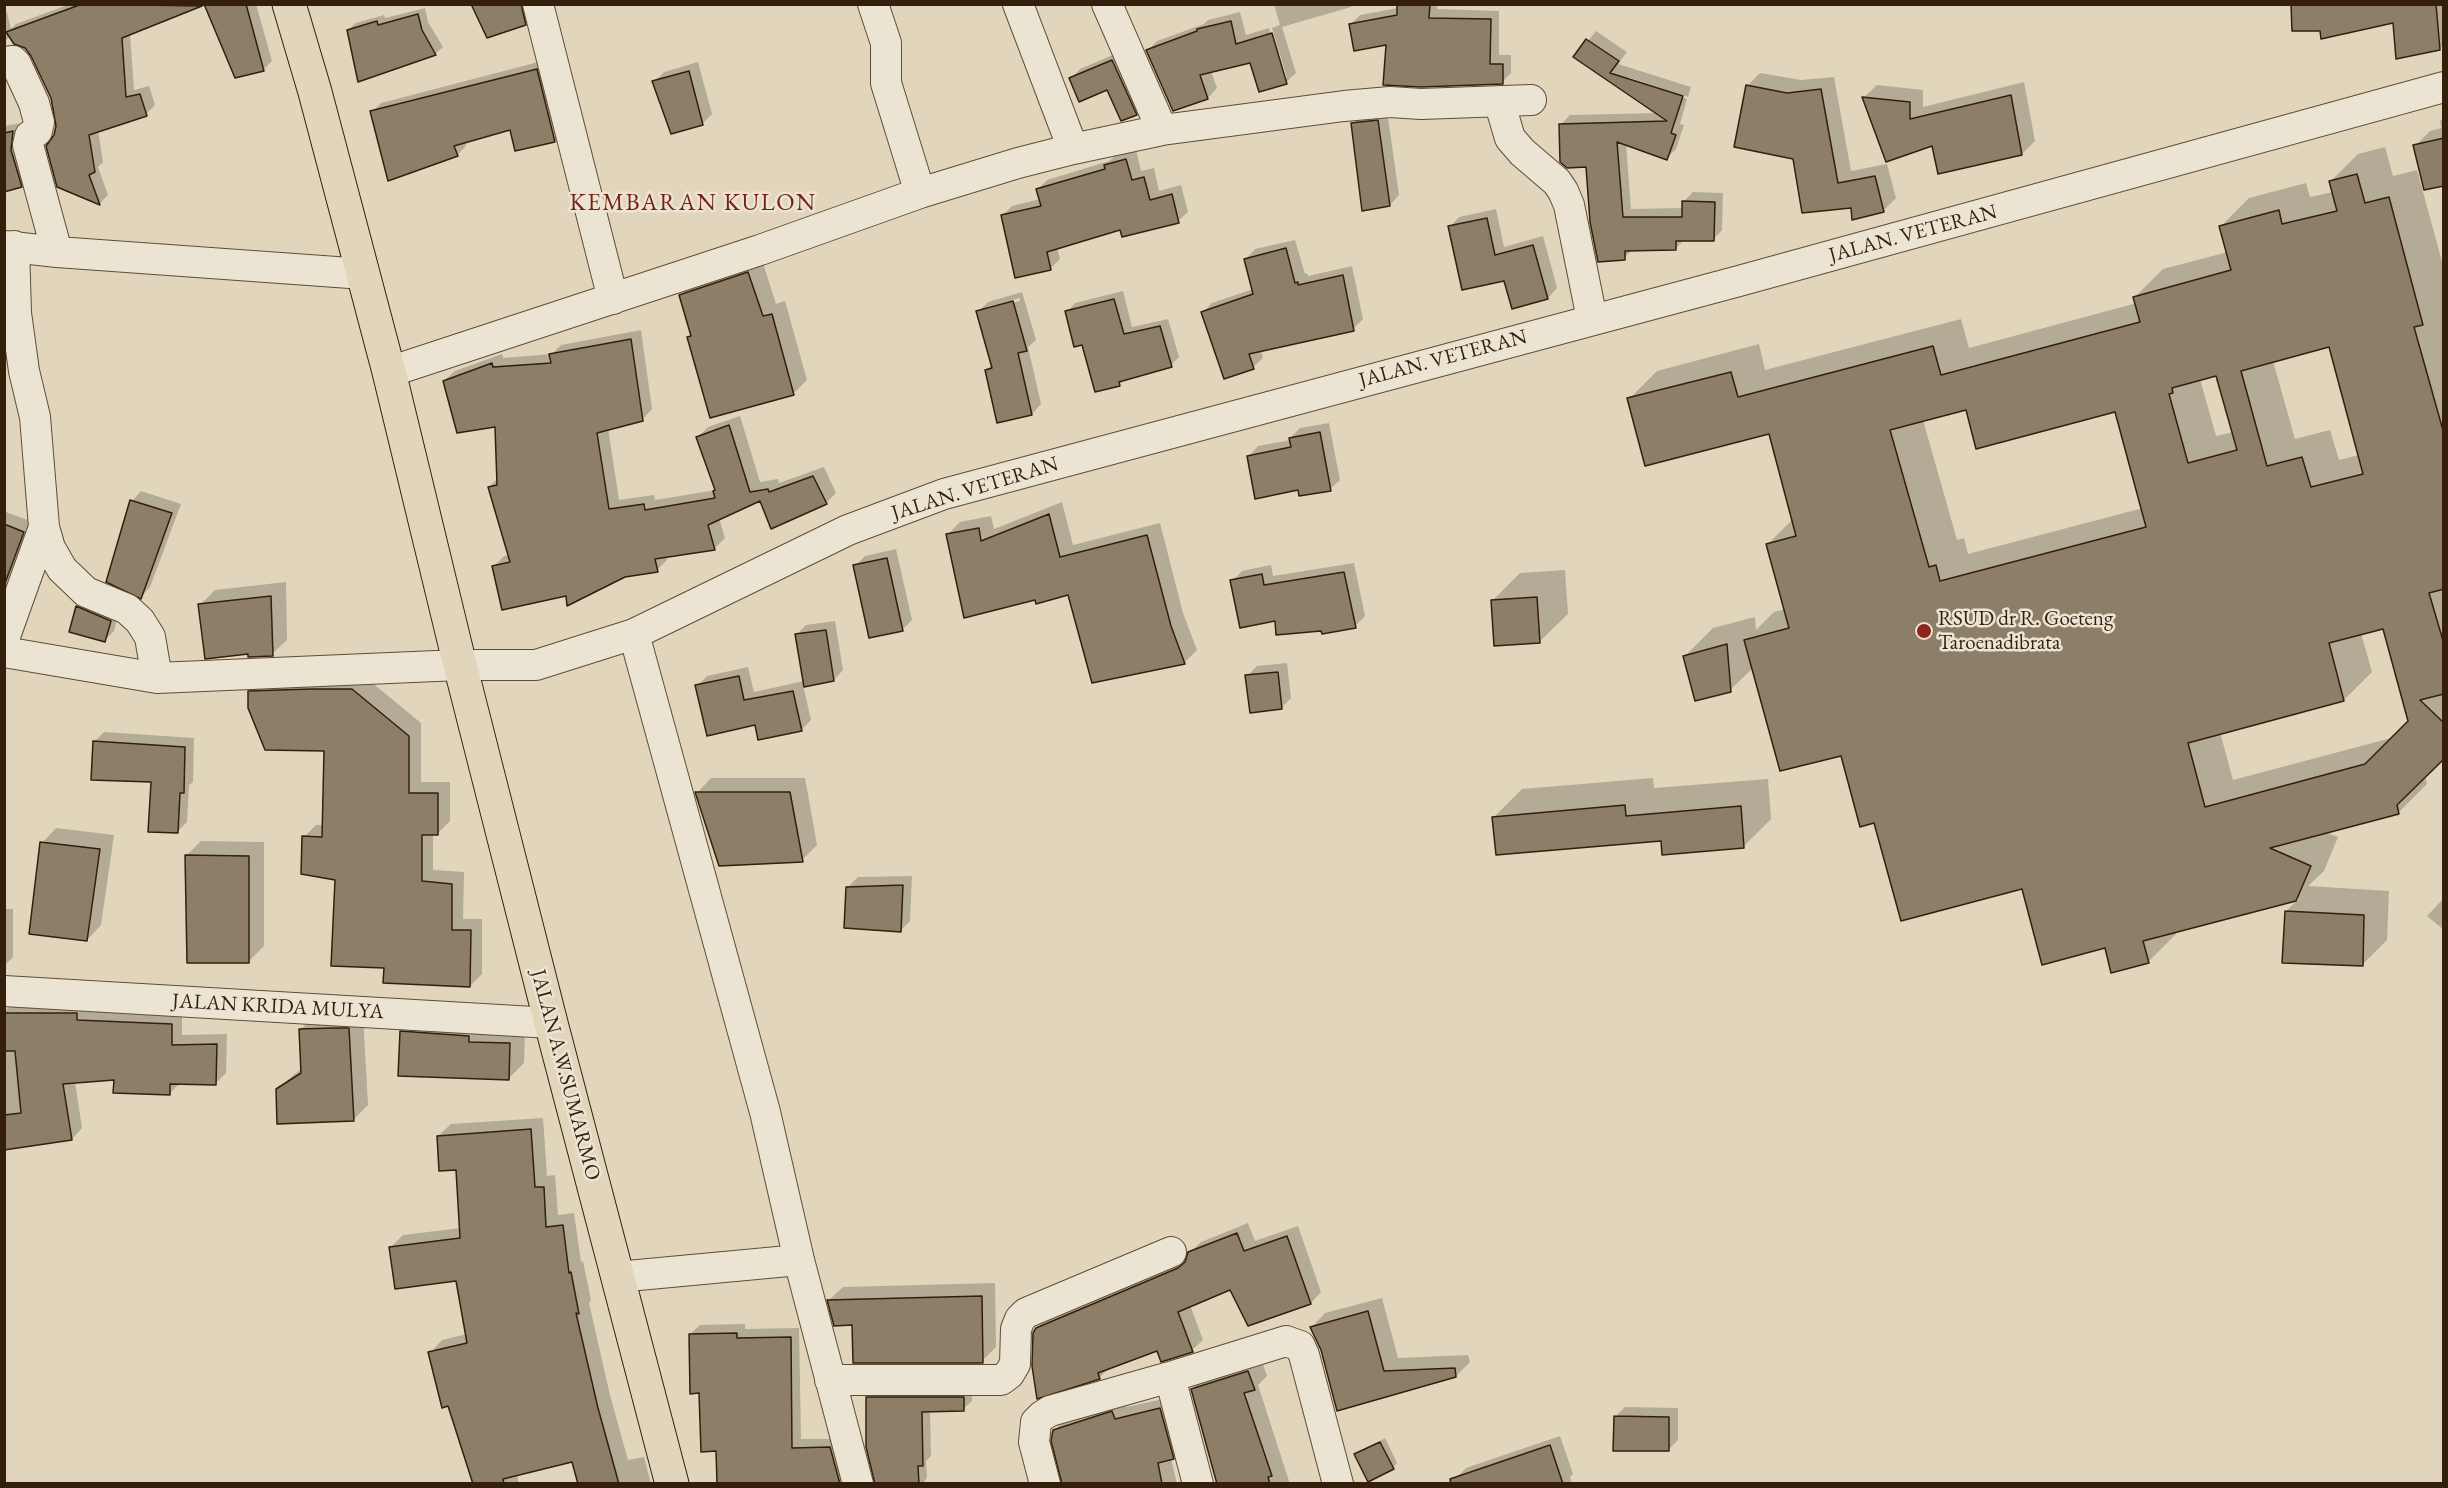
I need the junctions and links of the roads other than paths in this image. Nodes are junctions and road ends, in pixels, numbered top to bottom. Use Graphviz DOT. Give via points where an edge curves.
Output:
graph roads {
  1 [pos="289,4"];
  2 [pos="537,4"];
  3 [pos="873,4"];
  4 [pos="1018,4"];
  5 [pos="1107,4"];
  6 [pos="4,62"];
  7 [pos="2444,87"];
  8 [pos="1531,100"];
  9 [pos="1499,101"];
  10 [pos="1162,130"];
  11 [pos="1073,149"];
  12 [pos="920,193"];
  13 [pos="9,246"];
  14 [pos="57,252"];
  15 [pos="364,274"];
  16 [pos="613,299"];
  17 [pos="1592,319"];
  18 [pos="389,372"];
  19 [pos="44,527"];
  20 [pos="634,634"];
  21 [pos="4,639"];
  22 [pos="4,652"];
  23 [pos="460,665"];
  24 [pos="157,678"];
  25 [pos="4,991"];
  26 [pos="551,1023"];
  27 [pos="1171,1252"];
  28 [pos="799,1260"];
  29 [pos="617,1277"];
  30 [pos="1170,1377"];
  31 [pos="830,1380"];
  32 [pos="672,1484"];
  33 [pos="858,1484"];
  34 [pos="1045,1484"];
  35 [pos="1198,1484"];
  36 [pos="1338,1484"];
  1 -- 15 [label="main road, JALAN A.W.SUMARMO"];
  2 -- 16 [label="street"];
  3 -- 12 [label="street" via="886,43 886,83"];
  4 -- 11 [label="street"];
  5 -- 10 [label="street"];
  6 -- 14 [label="street" via="16,64 34,103 39,122 28,145"];
  7 -- 17 [label="street, JALAN. VETERAN"];
  8 -- 9 [label="street"];
  9 -- 10 [label="street" via="1390,102"];
  9 -- 17 [label="street" via="1510,138 1557,182 1569,205"];
  10 -- 11 [label="street"];
  11 -- 12 [label="street"];
  12 -- 16 [label="street"];
  13 -- 14 [label="street"];
  13 -- 19 [label="street" via="24,370 35,417"];
  14 -- 15 [label="street"];
  15 -- 18 [label="main road, JALAN A.W.SUMARMO"];
  16 -- 18 [label="street"];
  17 -- 20 [label="street, JALAN. VETERAN" via="944,494 848,530"];
  18 -- 23 [label="main road, JALAN A.W.SUMARMO"];
  19 -- 21 [label="street"];
  19 -- 24 [label="street" via="62,569 86,592 127,609 140,621 150,637"];
  20 -- 23 [label="street, JALAN. VETERAN" via="536,665"];
  20 -- 28 [label="street" via="765,1112"];
  22 -- 24 [label="street, JALAN. VETERAN"];
  23 -- 24 [label="street, JALAN. VETERAN"];
  23 -- 26 [label="main road, JALAN A.W.SUMARMO"];
  25 -- 26 [label="street, JALAN KRIDA MULYA"];
  26 -- 29 [label="main road, JALAN A.W.SUMARMO"];
  27 -- 31 [label="street" via="1026,1312 1016,1329 1015,1364 1001,1380"];
  28 -- 29 [label="street"];
  28 -- 31 [label="street"];
  29 -- 32 [label="main road, JALAN A.W.SUMARMO"];
  30 -- 34 [label="street" via="1042,1416 1036,1422 1034,1442"];
  30 -- 35 [label="street"];
  30 -- 36 [label="street" via="1278,1342 1300,1346"];
  31 -- 33 [label="street"];
}
